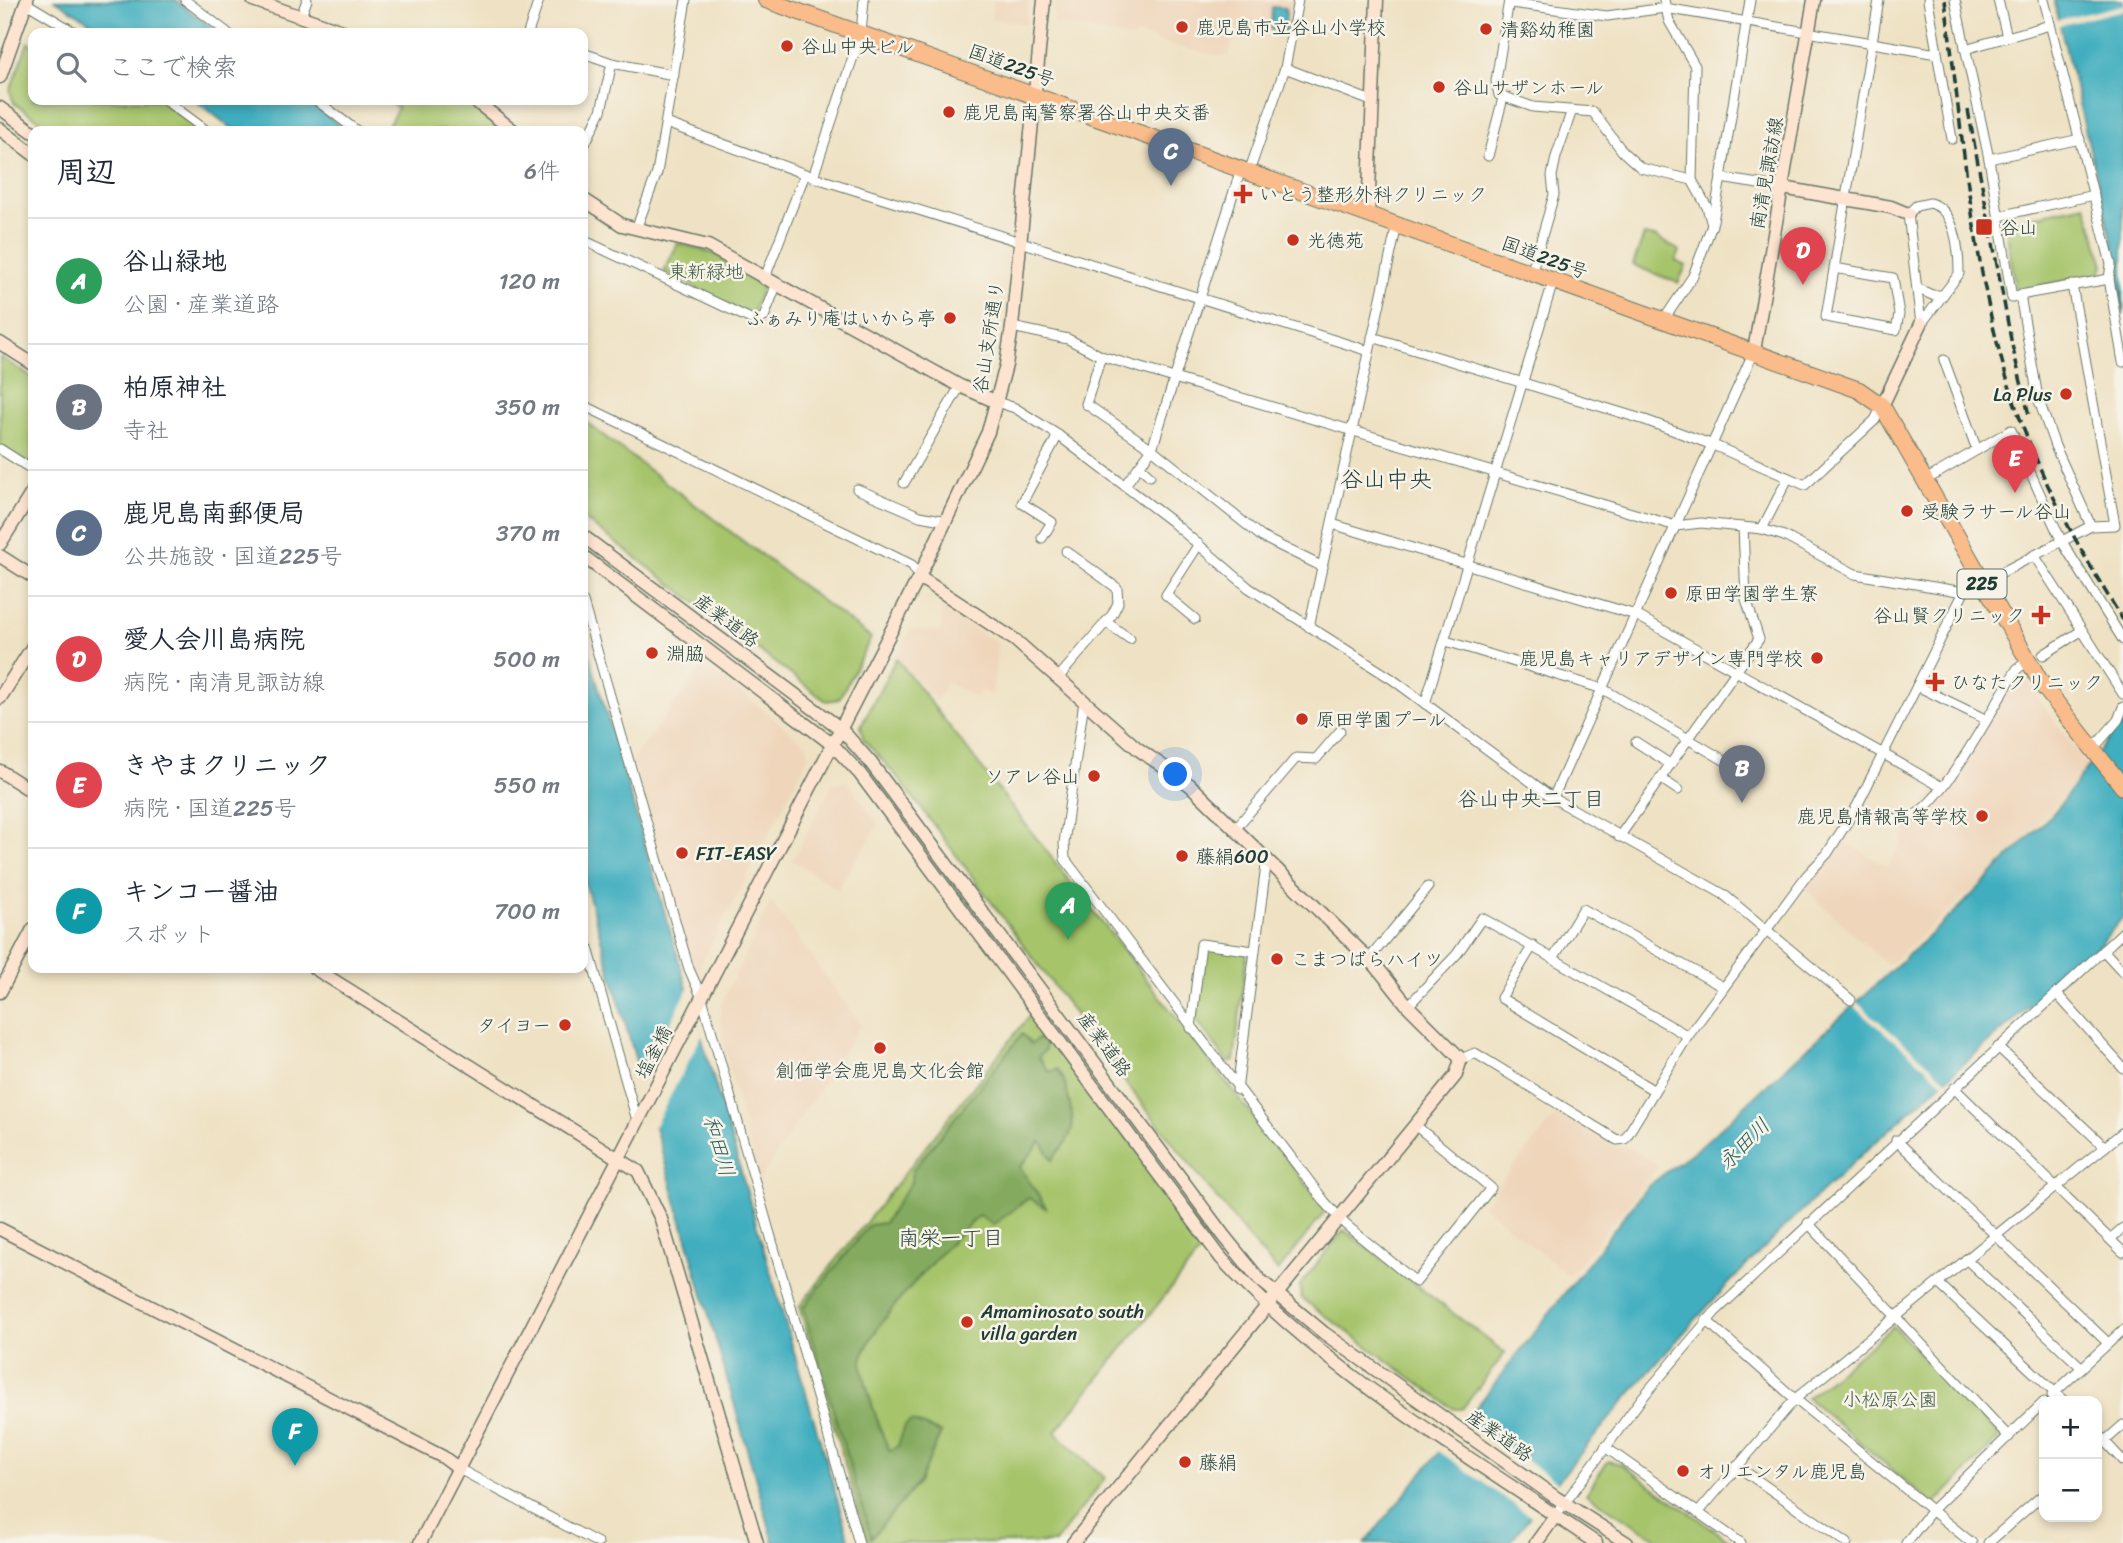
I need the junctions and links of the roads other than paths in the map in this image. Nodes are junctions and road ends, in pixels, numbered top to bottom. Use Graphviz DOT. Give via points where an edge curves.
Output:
graph roads {
  1 [pos="186,0"];
  2 [pos="253,0"];
  3 [pos="307,0"];
  4 [pos="539,0"];
  5 [pos="686,0"];
  6 [pos="765,0"];
  7 [pos="863,0"];
  8 [pos="1044,0"];
  9 [pos="1298,0"];
  10 [pos="1377,0"];
  11 [pos="1691,0"];
  12 [pos="1749,0"];
  13 [pos="1814,0"];
  14 [pos="1879,0"];
  15 [pos="1928,0"];
  16 [pos="1955,0"];
  17 [pos="1997,0"];
  18 [pos="2044,0"];
  19 [pos="25,1"];
  20 [pos="1510,1"];
  21 [pos="1539,2"];
  22 [pos="1665,4"];
  23 [pos="1689,11"];
  24 [pos="301,16"];
  25 [pos="1746,21"];
  26 [pos="2050,25"];
  27 [pos="68,28"];
  28 [pos="222,28"];
  29 [pos="334,28"];
  30 [pos="530,28"];
  31 [pos="1808,32"];
  32 [pos="861,33"];
  33 [pos="2007,37"];
  34 [pos="1872,43"];
  35 [pos="1965,49"];
  36 [pos="1937,54"];
  37 [pos="588,55"];
  38 [pos="612,63"];
  39 [pos="1285,68"];
  40 [pos="674,75"];
  41 [pos="0,77"];
  42 [pos="1035,97"];
  43 [pos="1503,98"];
  44 [pos="1374,102"];
  45 [pos="173,105"];
  46 [pos="323,105"];
  47 [pos="480,105"];
  48 [pos="0,108"];
  49 [pos="1572,110"];
  50 [pos="666,123"];
  51 [pos="200,126"];
  52 [pos="350,126"];
  53 [pos="508,126"];
  54 [pos="28,128"];
  55 [pos="0,129"];
  56 [pos="588,138"];
  57 [pos="1952,139"];
  58 [pos="2080,139"];
  59 [pos="28,150"];
  60 [pos="1488,156"];
  61 [pos="1989,159"];
  62 [pos="1245,171"];
  63 [pos="809,175"];
  64 [pos="1721,178"];
  65 [pos="1692,180"];
  66 [pos="1783,188"];
  67 [pos="2094,195"];
  68 [pos="1846,199"];
  69 [pos="588,204"];
  70 [pos="1908,214"];
  71 [pos="1368,215"];
  72 [pos="1999,216"];
  73 [pos="1397,225"];
  74 [pos="1712,225"];
  75 [pos="636,229"];
  76 [pos="1021,241"];
  77 [pos="588,242"];
  78 [pos="1834,268"];
  79 [pos="1531,274"];
  80 [pos="2109,279"];
  81 [pos="1553,282"];
  82 [pos="770,283"];
  83 [pos="2072,285"];
  84 [pos="1919,289"];
  85 [pos="1943,295"];
  86 [pos="2020,295"];
  87 [pos="1199,297"];
  88 [pos="1663,321"];
  89 [pos="1921,324"];
  90 [pos="1012,327"];
  91 [pos="2120,329"];
  92 [pos="1372,337"];
  93 [pos="0,343"];
  94 [pos="1369,351"];
  95 [pos="1754,351"];
  96 [pos="1101,356"];
  97 [pos="28,360"];
  98 [pos="1944,360"];
  99 [pos="2123,362"];
  100 [pos="1174,378"];
  101 [pos="1524,382"];
  102 [pos="960,386"];
  103 [pos="997,402"];
  104 [pos="1882,406"];
  105 [pos="588,407"];
  106 [pos="1353,432"];
  107 [pos="1058,435"];
  108 [pos="1713,445"];
  109 [pos="0,449"];
  110 [pos="1152,449"];
  111 [pos="1977,450"];
  112 [pos="1139,466"];
  113 [pos="28,467"];
  114 [pos="1496,474"];
  115 [pos="1150,476"];
  116 [pos="1788,478"];
  117 [pos="1924,481"];
  118 [pos="904,483"];
  119 [pos="1125,485"];
  120 [pos="857,489"];
  121 [pos="28,499"];
  122 [pos="947,521"];
  123 [pos="1332,524"];
  124 [pos="2119,525"];
  125 [pos="1676,526"];
  126 [pos="2091,526"];
  127 [pos="1743,527"];
  128 [pos="1762,529"];
  129 [pos="1042,538"];
  130 [pos="588,540"];
  131 [pos="2061,540"];
  132 [pos="0,544"];
  133 [pos="1199,544"];
  134 [pos="1066,551"];
  135 [pos="2034,555"];
  136 [pos="0,556"];
  137 [pos="588,560"];
  138 [pos="1468,565"];
  139 [pos="1323,566"];
  140 [pos="28,574"];
  141 [pos="919,577"];
  142 [pos="1981,583"];
  143 [pos="1964,592"];
  144 [pos="1636,615"];
  145 [pos="588,619"];
  146 [pos="1195,619"];
  147 [pos="1106,622"];
  148 [pos="1309,628"];
  149 [pos="2081,631"];
  150 [pos="1130,639"];
  151 [pos="2123,640"];
  152 [pos="1446,641"];
  153 [pos="28,654"];
  154 [pos="2036,658"];
  155 [pos="1736,671"];
  156 [pos="1058,678"];
  157 [pos="1917,686"];
  158 [pos="1603,690"];
  159 [pos="2123,694"];
  160 [pos="0,698"];
  161 [pos="1084,701"];
  162 [pos="1425,704"];
  163 [pos="2123,707"];
  164 [pos="1985,719"];
  165 [pos="841,729"];
  166 [pos="1340,731"];
  167 [pos="1687,739"];
  168 [pos="1636,741"];
  169 [pos="833,745"];
  170 [pos="2094,752"];
  171 [pos="1883,755"];
  172 [pos="1729,763"];
  173 [pos="1670,764"];
  174 [pos="1,775"];
  175 [pos="1660,778"];
  176 [pos="1942,787"];
  177 [pos="2123,787"];
  178 [pos="28,789"];
  179 [pos="1678,790"];
  180 [pos="1553,798"];
  181 [pos="1856,808"];
  182 [pos="1235,829"];
  183 [pos="1619,837"];
  184 [pos="1267,858"];
  185 [pos="1428,887"];
  186 [pos="1766,929"];
  187 [pos="2123,932"];
  188 [pos="28,939"];
  189 [pos="1533,945"];
  190 [pos="588,947"];
  191 [pos="2104,950"];
  192 [pos="1254,951"];
  193 [pos="1553,957"];
  194 [pos="1369,959"];
  195 [pos="2123,972"];
  196 [pos="322,973"];
  197 [pos="1723,987"];
  198 [pos="0,992"];
  199 [pos="2056,993"];
  200 [pos="702,998"];
  201 [pos="1850,1000"];
  202 [pos="1408,1006"];
  203 [pos="1191,1028"];
  204 [pos="1688,1036"];
  205 [pos="1998,1047"];
  206 [pos="1461,1059"];
  207 [pos="2123,1068"];
  208 [pos="1954,1088"];
  209 [pos="1237,1090"];
  210 [pos="1653,1090"];
  211 [pos="639,1120"];
  212 [pos="1415,1125"];
  213 [pos="2123,1132"];
  214 [pos="1896,1140"];
  215 [pos="2105,1147"];
  216 [pos="619,1159"];
  217 [pos="2055,1187"];
  218 [pos="1339,1216"];
  219 [pos="1808,1223"];
  220 [pos="2123,1228"];
  221 [pos="0,1229"];
  222 [pos="1996,1235"];
  223 [pos="2110,1239"];
  224 [pos="2123,1252"];
  225 [pos="1966,1259"];
  226 [pos="1939,1284"];
  227 [pos="1276,1294"];
  228 [pos="1267,1306"];
  229 [pos="1896,1317"];
  230 [pos="1706,1320"];
  231 [pos="2123,1330"];
  232 [pos="2108,1343"];
  233 [pos="2081,1367"];
  234 [pos="2054,1392"];
  235 [pos="2050,1396"];
  236 [pos="2058,1396"];
  237 [pos="1795,1399"];
  238 [pos="2039,1408"];
  239 [pos="2123,1425"];
  240 [pos="2010,1437"];
  241 [pos="2102,1438"];
  242 [pos="2105,1441"];
  243 [pos="2102,1444"];
  244 [pos="1605,1447"];
  245 [pos="2123,1461"];
  246 [pos="1737,1466"];
  247 [pos="459,1469"];
  248 [pos="2039,1498"];
  249 [pos="1560,1500"];
  250 [pos="1932,1510"];
  251 [pos="1551,1511"];
  252 [pos="1698,1513"];
  253 [pos="420,1543"];
  254 [pos="598,1543"];
  255 [pos="757,1543"];
  256 [pos="859,1543"];
  257 [pos="1073,1543"];
  258 [pos="1536,1543"];
  259 [pos="1596,1543"];
  260 [pos="1626,1543"];
  261 [pos="1741,1543"];
  262 [pos="1847,1543"];
  263 [pos="1906,1543"];
  264 [pos="1972,1543"];
  265 [pos="1988,1543"];
  1 -- 28 [label="street"];
  2 -- 24 [label="street"];
  3 -- 24 [label="street"];
  4 -- 30 [label="street"];
  5 -- 40 [label="street"];
  6 -- 32 [label="highway, 国道225号 / 225"];
  7 -- 32 [label="street"];
  8 -- 42 [label="street, 谷山支所通り"];
  9 -- 39 [label="street"];
  10 -- 44 [label="street"];
  11 -- 23 [label="street"];
  12 -- 25 [label="street"];
  13 -- 31 [label="street, 南清見諏訪線"];
  14 -- 34 [label="street"];
  15 -- 36 [label="street"];
  16 -- 35 [label="street"];
  17 -- 33 [label="street"];
  18 -- 26 [label="street"];
  19 -- 27 [label="street"];
  19 -- 41 [label="street"];
  20 -- 21 [label="street"];
  20 -- 43 [label="street" via="1496,81"];
  21 -- 22 [label="street" via="1607,16"];
  22 -- 23 [label="street"];
  22 -- 65 [label="street" via="1669,21 1695,66"];
  23 -- 25 [label="street"];
  24 -- 29 [label="street"];
  25 -- 31 [label="street"];
  25 -- 64 [label="street"];
  26 -- 33 [label="street"];
  26 -- 58 [label="street"];
  31 -- 34 [label="street"];
  31 -- 66 [label="street, 南清見諏訪線"];
  32 -- 42 [label="highway, 国道225号 / 225"];
  32 -- 63 [label="street"];
  33 -- 35 [label="street"];
  34 -- 36 [label="street"];
  34 -- 68 [label="street"];
  35 -- 61 [label="street"];
  36 -- 57 [label="street"];
  37 -- 38 [label="street"];
  38 -- 40 [label="street"];
  38 -- 56 [label="street" via="601,111"];
  39 -- 44 [label="street"];
  39 -- 62 [label="street"];
  40 -- 50 [label="street"];
  42 -- 62 [label="highway, 国道225号 / 225"];
  42 -- 76 [label="street, 谷山支所通り"];
  43 -- 49 [label="street" via="1533,107"];
  43 -- 60 [label="street"];
  44 -- 71 [label="street"];
  45 -- 51 [label="street"];
  46 -- 52 [label="street"];
  47 -- 53 [label="street"];
  48 -- 54 [label="street"];
  49 -- 65 [label="street" via="1598,116 1623,152 1642,168"];
  49 -- 79 [label="street" via="1556,157 1554,195"];
  50 -- 63 [label="street"];
  50 -- 75 [label="street" via="657,173"];
  55 -- 59 [label="street"];
  58 -- 61 [label="street"];
  58 -- 67 [label="street"];
  61 -- 72 [label="street"];
  62 -- 71 [label="highway, 国道225号 / 225"];
  62 -- 87 [label="street"];
  63 -- 76 [label="street"];
  63 -- 82 [label="street"];
  64 -- 66 [label="street"];
  64 -- 74 [label="street"];
  65 -- 74 [label="street"];
  66 -- 68 [label="street"];
  66 -- 95 [label="street, 南清見諏訪線"];
  67 -- 72 [label="street"];
  67 -- 80 [label="street" via="2111,264"];
  68 -- 70 [label="street" via="1891,206"];
  68 -- 78 [label="street"];
  69 -- 75 [label="street"];
  70 -- 84 [label="street"];
  70 -- 85 [label="street" via="1916,206 1930,203 1945,211 1951,221 1959,274"];
  71 -- 73 [label="highway, 国道225号 / 225"];
  72 -- 86 [label="street" via="2012,298"];
  73 -- 79 [label="highway, 国道225号 / 225"];
  73 -- 92 [label="street"];
  74 -- 88 [label="street" via="1693,276"];
  75 -- 82 [label="street" via="708,246"];
  76 -- 87 [label="street"];
  76 -- 90 [label="street, 谷山支所通り"];
  77 -- 82 [label="street" via="755,321 764,317"];
  78 -- 78 [label="street" via="1826,317 1896,330 1899,314 1893,278"];
  79 -- 81 [label="highway, 国道225号 / 225"];
  80 -- 83 [label="street"];
  80 -- 91 [label="street"];
  81 -- 88 [label="highway, 国道225号 / 225"];
  81 -- 101 [label="street"];
  82 -- 102 [label="street"];
  83 -- 86 [label="street"];
  83 -- 124 [label="street"];
  84 -- 85 [label="street"];
  84 -- 89 [label="street"];
  85 -- 89 [label="street"];
  86 -- 126 [label="street" via="2038,398"];
  87 -- 94 [label="street"];
  87 -- 100 [label="street"];
  88 -- 95 [label="highway, 国道225号 / 225"];
  89 -- 104 [label="street"];
  90 -- 96 [label="street" via="1068,339"];
  90 -- 103 [label="street, 谷山支所通り"];
  91 -- 99 [label="street"];
  92 -- 94 [label="street"];
  92 -- 101 [label="street"];
  93 -- 97 [label="street"];
  94 -- 106 [label="street"];
  95 -- 104 [label="highway, 国道225号 / 225" via="1859,390"];
  95 -- 108 [label="street"];
  96 -- 100 [label="street"];
  96 -- 110 [label="street" via="1086,404"];
  98 -- 111 [label="street"];
  100 -- 106 [label="street"];
  100 -- 110 [label="street"];
  101 -- 108 [label="street"];
  101 -- 114 [label="street"];
  102 -- 103 [label="street"];
  102 -- 118 [label="street"];
  103 -- 107 [label="street"];
  103 -- 122 [label="street, 谷山支所通り" via="979,454"];
  104 -- 116 [label="street" via="1875,420 1805,485"];
  104 -- 117 [label="highway, 国道225号 / 225"];
  105 -- 141 [label="street" via="916,567"];
  106 -- 114 [label="street"];
  106 -- 123 [label="street"];
  107 -- 119 [label="street"];
  107 -- 129 [label="street" via="1022,503 1052,522"];
  108 -- 116 [label="street"];
  108 -- 125 [label="street"];
  109 -- 113 [label="street"];
  110 -- 112 [label="street"];
  110 -- 139 [label="street" via="1262,537"];
  111 -- 117 [label="street"];
  111 -- 131 [label="street" via="2011,430"];
  112 -- 115 [label="street"];
  112 -- 119 [label="street"];
  114 -- 125 [label="street"];
  114 -- 138 [label="street"];
  116 -- 128 [label="street"];
  117 -- 142 [label="highway, 国道225号 / 225"];
  119 -- 133 [label="street"];
  120 -- 122 [label="street" via="920,516"];
  121 -- 132 [label="street"];
  122 -- 141 [label="street, 谷山支所通り"];
  123 -- 138 [label="street"];
  123 -- 139 [label="street"];
  124 -- 126 [label="street"];
  125 -- 127 [label="street"];
  125 -- 144 [label="street"];
  126 -- 131 [label="street"];
  127 -- 128 [label="street"];
  127 -- 155 [label="street" via="1745,599 1759,639"];
  128 -- 143 [label="street" via="1855,574"];
  130 -- 165 [label="street, 産業道路"];
  131 -- 135 [label="street"];
  131 -- 151 [label="street"];
  133 -- 146 [label="street" via="1167,594"];
  133 -- 148 [label="street" via="1249,588"];
  134 -- 147 [label="street" via="1117,588 1116,607"];
  135 -- 142 [label="street"];
  135 -- 149 [label="street"];
  136 -- 140 [label="street"];
  137 -- 169 [label="street, 産業道路"];
  138 -- 144 [label="street"];
  138 -- 152 [label="street"];
  139 -- 148 [label="street"];
  141 -- 156 [label="street" via="992,623"];
  141 -- 165 [label="street, 谷山支所通り"];
  142 -- 143 [label="street"];
  142 -- 154 [label="highway, 国道225号 / 225"];
  143 -- 157 [label="street"];
  144 -- 155 [label="street"];
  144 -- 158 [label="street"];
  145 -- 200 [label="street" via="689,969"];
  147 -- 150 [label="street"];
  147 -- 156 [label="street"];
  148 -- 162 [label="street"];
  149 -- 154 [label="street"];
  149 -- 159 [label="street"];
  152 -- 158 [label="street"];
  152 -- 162 [label="street"];
  153 -- 160 [label="street"];
  154 -- 164 [label="street" via="2017,669"];
  154 -- 170 [label="highway, 国道225号 / 225" via="2063,714"];
  155 -- 167 [label="street"];
  155 -- 171 [label="street"];
  156 -- 161 [label="street"];
  157 -- 164 [label="street"];
  157 -- 171 [label="street"];
  158 -- 167 [label="street"];
  158 -- 180 [label="street"];
  161 -- 182 [label="street" via="1138,749 1190,785"];
  161 -- 203 [label="street" via="1063,855"];
  162 -- 180 [label="street"];
  163 -- 170 [label="street"];
  164 -- 176 [label="street"];
  165 -- 169 [label="street, 谷山支所通り"];
  165 -- 227 [label="street, 産業道路" via="1224,1236"];
  166 -- 182 [label="street" via="1316,759 1296,758"];
  167 -- 172 [label="street"];
  167 -- 173 [label="street"];
  168 -- 173 [label="street"];
  169 -- 200 [label="street, 塩釜橋"];
  169 -- 228 [label="street, 産業道路" via="860,774 1221,1258"];
  170 -- 177 [label="highway, 国道225号 / 225"];
  171 -- 176 [label="street"];
  171 -- 181 [label="street"];
  173 -- 175 [label="street"];
  174 -- 178 [label="street"];
  175 -- 179 [label="street"];
  175 -- 183 [label="street"];
  176 -- 181 [label="street" via="1933,800 1908,818"];
  180 -- 183 [label="street"];
  181 -- 186 [label="street" via="1827,854"];
  182 -- 184 [label="street"];
  183 -- 186 [label="street" via="1709,885"];
  184 -- 192 [label="street"];
  184 -- 194 [label="street"];
  185 -- 194 [label="street"];
  186 -- 197 [label="street"];
  186 -- 201 [label="street"];
  187 -- 191 [label="street"];
  188 -- 198 [label="street"];
  189 -- 193 [label="street"];
  189 -- 202 [label="street" via="1482,918 1457,954"];
  189 -- 210 [label="street" via="1501,998"];
  190 -- 211 [label="street"];
  191 -- 195 [label="street"];
  191 -- 199 [label="street"];
  192 -- 203 [label="street" via="1201,944"];
  192 -- 209 [label="street"];
  193 -- 197 [label="street" via="1583,909"];
  193 -- 204 [label="street"];
  194 -- 202 [label="street"];
  196 -- 216 [label="street"];
  197 -- 204 [label="street"];
  199 -- 205 [label="street"];
  199 -- 207 [label="street"];
  200 -- 211 [label="street, 塩釜橋"];
  200 -- 256 [label="street"];
  202 -- 206 [label="street"];
  203 -- 209 [label="street"];
  204 -- 210 [label="street"];
  205 -- 208 [label="street"];
  205 -- 215 [label="street"];
  206 -- 210 [label="street" via="1475,1054 1621,1141"];
  206 -- 212 [label="street" via="1460,1070"];
  208 -- 214 [label="street"];
  208 -- 217 [label="street"];
  209 -- 218 [label="street"];
  211 -- 216 [label="street, 塩釜橋"];
  212 -- 218 [label="street"];
  212 -- 218 [label="street" via="1491,1188 1416,1282"];
  213 -- 215 [label="street"];
  214 -- 219 [label="street"];
  214 -- 222 [label="street"];
  215 -- 217 [label="street"];
  216 -- 247 [label="street, 塩釜橋"];
  216 -- 255 [label="street" via="642,1177 661,1219"];
  217 -- 222 [label="street"];
  217 -- 223 [label="street"];
  218 -- 227 [label="street"];
  219 -- 229 [label="street"];
  219 -- 230 [label="street"];
  220 -- 223 [label="street"];
  221 -- 247 [label="street"];
  222 -- 225 [label="street"];
  222 -- 232 [label="street"];
  223 -- 224 [label="street"];
  225 -- 226 [label="street"];
  225 -- 233 [label="street"];
  226 -- 229 [label="street"];
  226 -- 234 [label="street"];
  227 -- 228 [label="street"];
  227 -- 249 [label="street, 産業道路"];
  228 -- 251 [label="street, 産業道路" via="1347,1369"];
  228 -- 257 [label="street"];
  229 -- 237 [label="street"];
  229 -- 240 [label="street"];
  230 -- 237 [label="street"];
  230 -- 244 [label="street"];
  231 -- 232 [label="street"];
  232 -- 233 [label="street"];
  233 -- 234 [label="street"];
  234 -- 235 [label="street"];
  234 -- 236 [label="street"];
  237 -- 246 [label="street"];
  237 -- 250 [label="street"];
  238 -- 240 [label="street"];
  239 -- 242 [label="street"];
  240 -- 250 [label="street"];
  241 -- 242 [label="street"];
  242 -- 243 [label="street"];
  242 -- 245 [label="street"];
  244 -- 249 [label="street"];
  244 -- 252 [label="street"];
  246 -- 252 [label="street"];
  246 -- 262 [label="street"];
  247 -- 253 [label="street, 塩釜橋"];
  247 -- 254 [label="street"];
  248 -- 265 [label="street"];
  249 -- 251 [label="street"];
  249 -- 260 [label="street, 産業道路"];
  250 -- 263 [label="street"];
  250 -- 264 [label="street"];
  251 -- 258 [label="street"];
  251 -- 259 [label="street, 産業道路"];
  252 -- 261 [label="street"];
}
